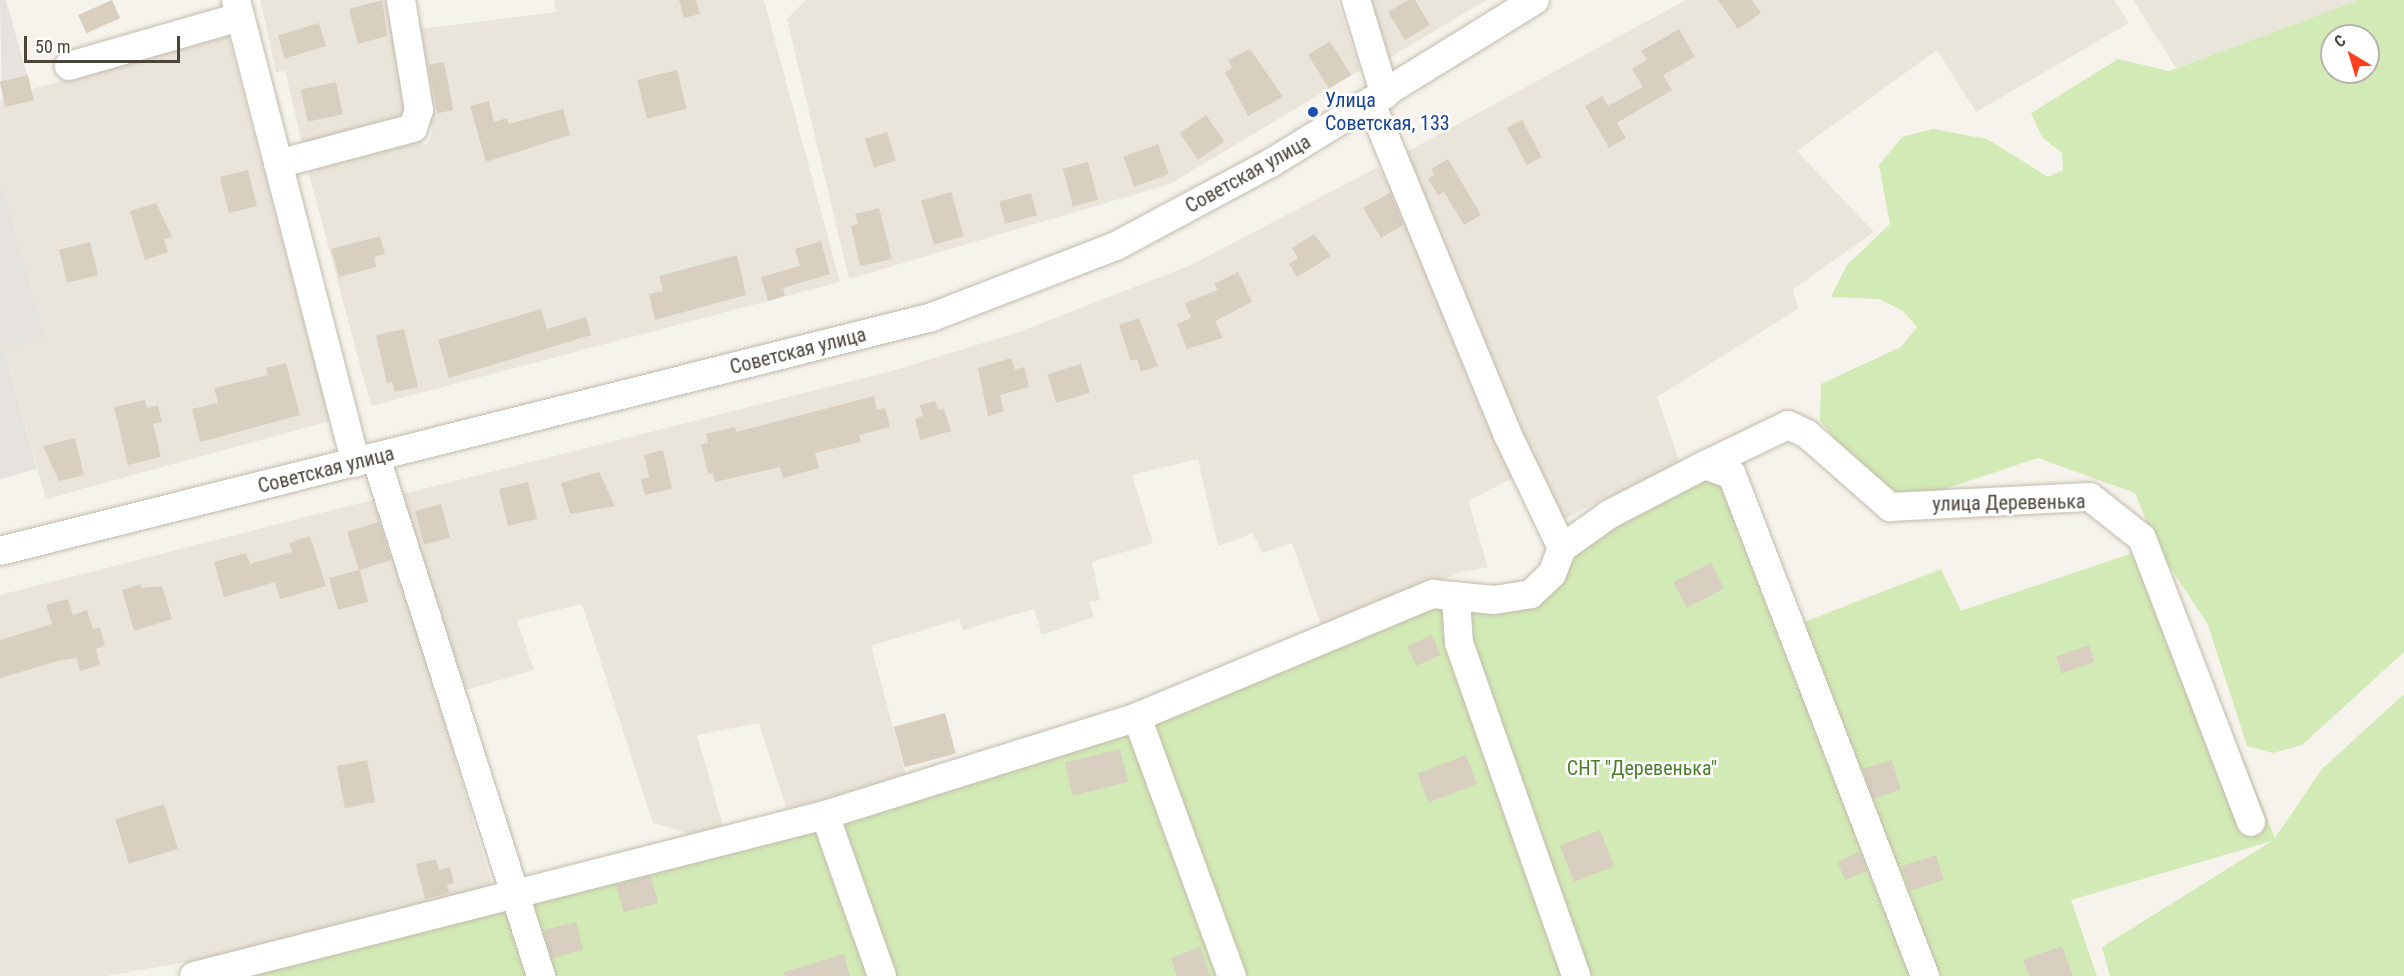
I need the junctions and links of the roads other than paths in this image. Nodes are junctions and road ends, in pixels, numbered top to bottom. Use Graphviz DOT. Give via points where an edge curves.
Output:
graph roads {
  1 [pos="401,0"];
  2 [pos="1356,0"];
  3 [pos="1535,0"];
  4 [pos="238,8"];
  5 [pos="69,66"];
  6 [pos="1378,99"];
  7 [pos="278,164"];
  8 [pos="366,461"];
  9 [pos="1705,465"];
  10 [pos="1562,548"];
  11 [pos="0,551"];
  12 [pos="1456,600"];
  13 [pos="1137,717"];
  14 [pos="825,814"];
  15 [pos="2251,822"];
  16 [pos="513,893"];
  17 [pos="194,976"];
  18 [pos="541,976"];
  19 [pos="882,976"];
  20 [pos="1232,976"];
  21 [pos="1576,976"];
  22 [pos="1925,976"];
  1 -- 7 [label="street" via="419,110 413,128"];
  2 -- 6 [label="street"];
  3 -- 6 [label="street, Советская улица"];
  4 -- 5 [label="street"];
  4 -- 7 [label="street"];
  6 -- 8 [label="street, Советская улица" via="1116,246 932,317"];
  6 -- 10 [label="street" via="1507,433"];
  7 -- 8 [label="street"];
  8 -- 11 [label="street, Советская улица"];
  8 -- 16 [label="street"];
  9 -- 10 [label="street" via="1620,508"];
  9 -- 15 [label="street, улица Деревенька" via="1788,425 1807,434 1890,507 2090,498 2142,538"];
  9 -- 22 [label="street" via="1732,476 1749,508"];
  10 -- 12 [label="street" via="1552,574 1531,594"];
  12 -- 13 [label="street" via="1433,594"];
  12 -- 21 [label="street" via="1459,643"];
  13 -- 14 [label="street"];
  13 -- 20 [label="street"];
  14 -- 16 [label="street"];
  14 -- 19 [label="street"];
  16 -- 17 [label="street"];
  16 -- 18 [label="street"];
}
